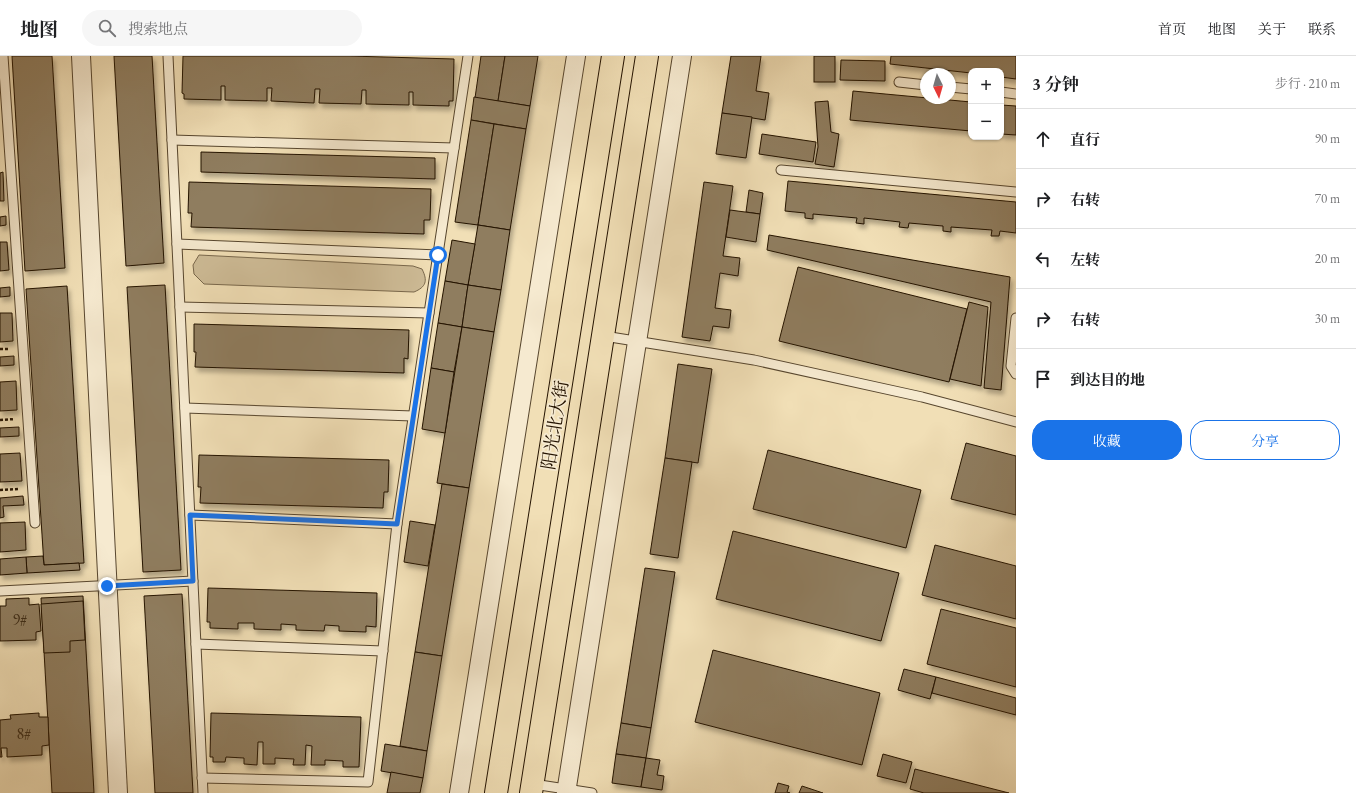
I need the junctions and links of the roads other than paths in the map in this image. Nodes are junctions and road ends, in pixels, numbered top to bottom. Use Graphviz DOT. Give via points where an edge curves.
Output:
graph roads {
  1 [pos="3,56"];
  2 [pos="81,56"];
  3 [pos="168,56"];
  4 [pos="468,56"];
  5 [pos="576,56"];
  6 [pos="613,56"];
  7 [pos="647,56"];
  8 [pos="682,56"];
  9 [pos="899,82"];
  10 [pos="920,84"];
  11 [pos="956,88"];
  12 [pos="968,89"];
  13 [pos="1004,92"];
  14 [pos="1016,94"];
  15 [pos="172,140"];
  16 [pos="454,148"];
  17 [pos="781,170"];
  18 [pos="1016,192"];
  19 [pos="177,244"];
  20 [pos="438,255"];
  21 [pos="180,307"];
  22 [pos="429,313"];
  23 [pos="1016,318"];
  24 [pos="604,336"];
  25 [pos="637,341"];
  26 [pos="1016,374"];
  27 [pos="185,408"];
  28 [pos="413,416"];
  29 [pos="1016,422"];
  30 [pos="190,515"];
  31 [pos="35,523"];
  32 [pos="397,524"];
  33 [pos="193,581"];
  34 [pos="107,586"];
  35 [pos="0,591"];
  36 [pos="196,644"];
  37 [pos="383,651"];
  38 [pos="202,778"];
  39 [pos="531,788"];
  40 [pos="567,791"];
  41 [pos="118,793"];
  42 [pos="203,793"];
  43 [pos="459,793"];
  44 [pos="496,793"];
  45 [pos="592,793"];
  1 -- 31 [label="lane"];
  2 -- 34 [label="street"];
  3 -- 15 [label="lane"];
  4 -- 16 [label="lane"];
  5 -- 43 [label="street"];
  6 -- 44 [label="highway, 阳光北大街"];
  7 -- 24 [label="highway, 阳光北大街"];
  8 -- 25 [label="street"];
  9 -- 10 [label="lane"];
  11 -- 12 [label="lane"];
  13 -- 14 [label="lane"];
  15 -- 16 [label="lane"];
  15 -- 19 [label="lane"];
  16 -- 20 [label="lane"];
  17 -- 18 [label="lane"];
  19 -- 20 [label="lane"];
  19 -- 21 [label="lane"];
  20 -- 22 [label="lane"];
  21 -- 22 [label="lane"];
  21 -- 27 [label="lane"];
  22 -- 28 [label="lane"];
  23 -- 26 [label="lane" via="1011,366"];
  24 -- 25 [label="lane"];
  24 -- 39 [label="highway, 阳光北大街"];
  25 -- 29 [label="lane" via="754,360 922,397"];
  25 -- 40 [label="street"];
  27 -- 28 [label="lane"];
  27 -- 30 [label="lane"];
  28 -- 32 [label="lane"];
  30 -- 32 [label="lane"];
  30 -- 33 [label="lane"];
  32 -- 37 [label="lane"];
  33 -- 34 [label="lane"];
  33 -- 36 [label="lane"];
  34 -- 35 [label="lane"];
  34 -- 41 [label="street"];
  36 -- 37 [label="lane"];
  36 -- 38 [label="lane"];
  37 -- 38 [label="lane" via="368,782"];
  38 -- 42 [label="lane"];
  39 -- 40 [label="lane"];
  40 -- 45 [label="lane"];
}
